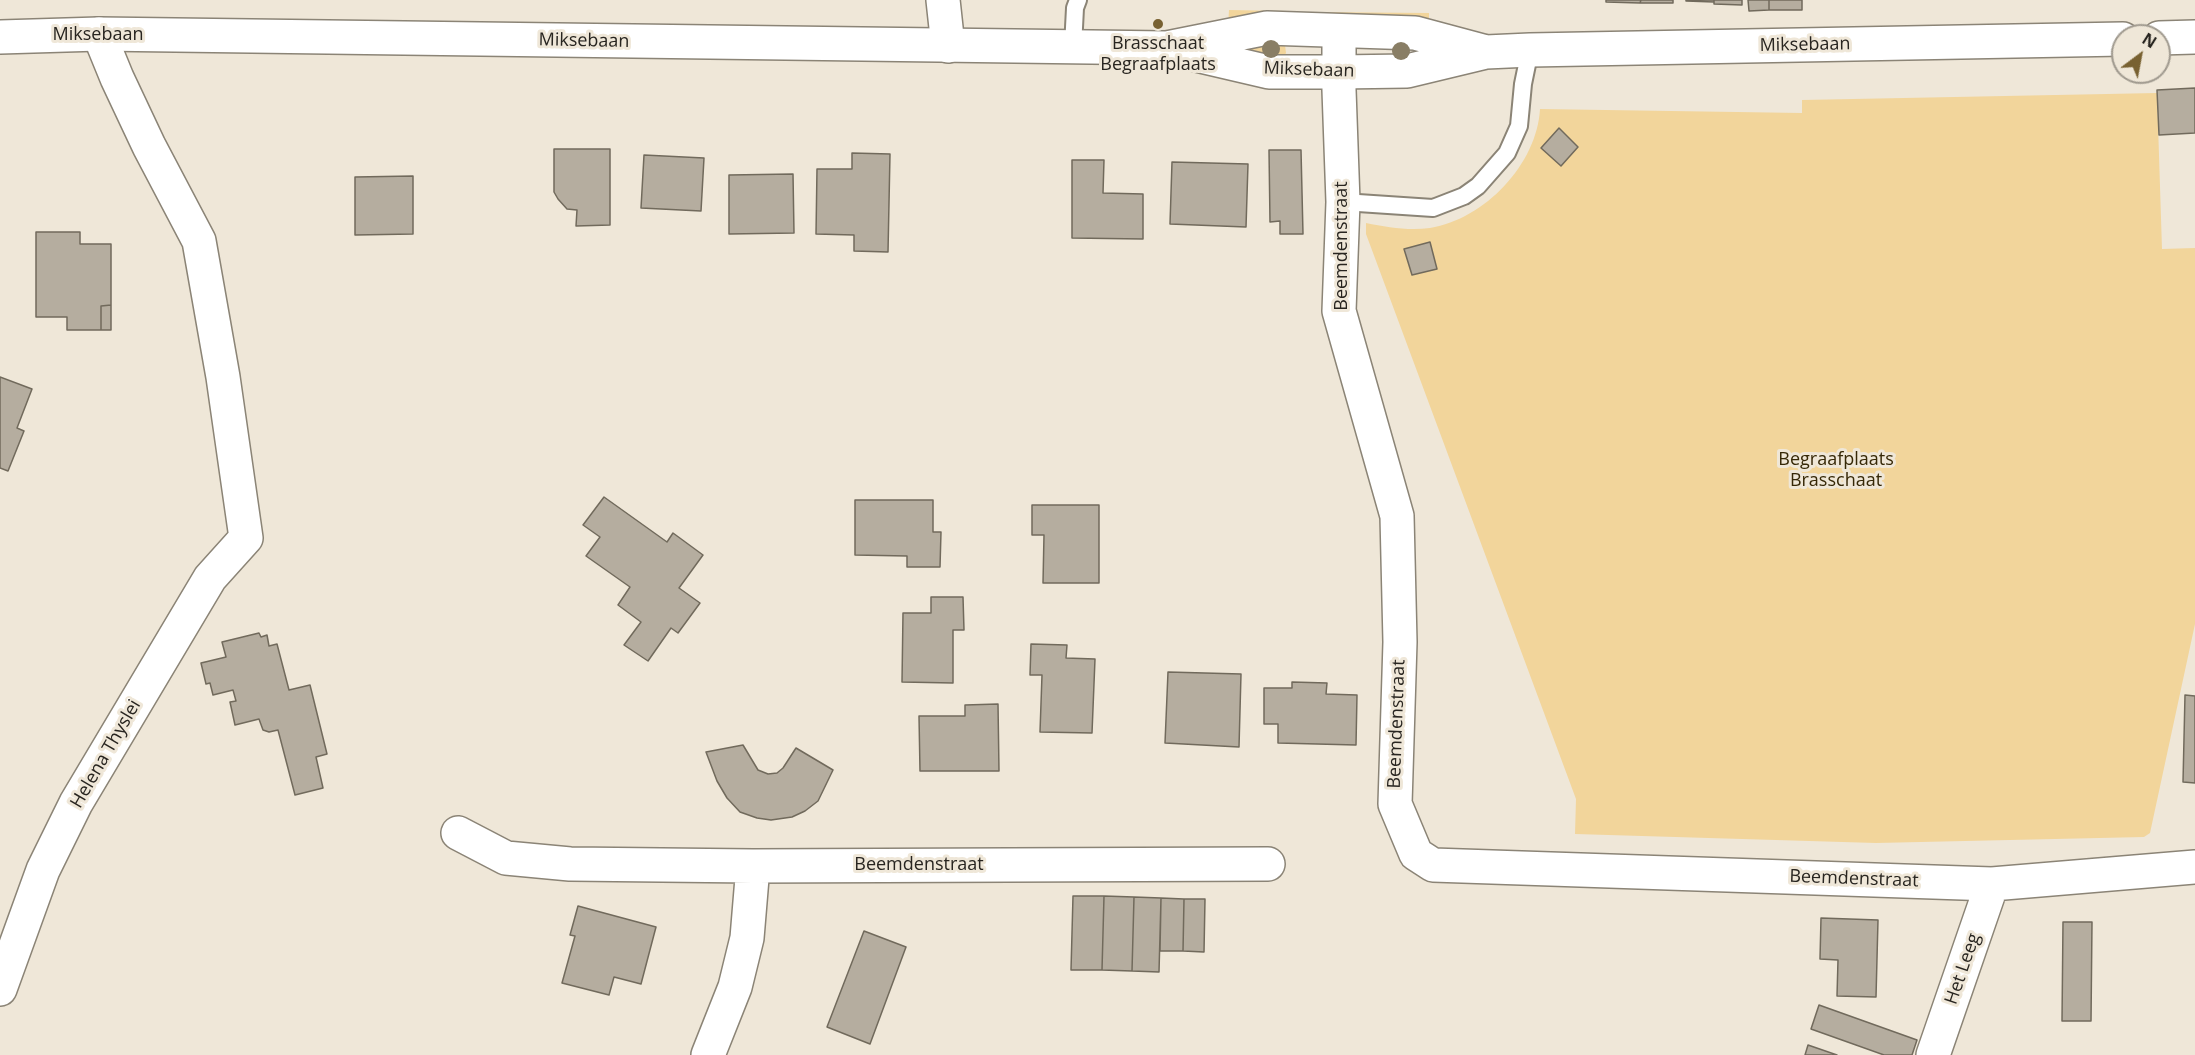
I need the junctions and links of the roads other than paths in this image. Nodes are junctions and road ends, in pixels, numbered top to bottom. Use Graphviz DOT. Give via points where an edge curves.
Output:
graph roads {
  1 [pos="942,0"];
  2 [pos="1077,4"];
  3 [pos="1339,31"];
  4 [pos="99,34"];
  5 [pos="0,37"];
  6 [pos="2195,37"];
  7 [pos="2171,38"];
  8 [pos="2111,39"];
  9 [pos="948,46"];
  10 [pos="1073,47"];
  11 [pos="1167,48"];
  12 [pos="1530,50"];
  13 [pos="1486,52"];
  14 [pos="1339,72"];
  15 [pos="1343,202"];
  16 [pos="458,833"];
  17 [pos="1268,864"];
  18 [pos="753,866"];
  19 [pos="2195,867"];
  20 [pos="1992,884"];
  21 [pos="0,989"];
  22 [pos="708,1055"];
  23 [pos="1933,1055"];
  1 -- 9 [label="street"];
  2 -- 10 [label="lane"];
  3 -- 11 [label="street, Miksebaan" via="1267,28"];
  3 -- 13 [label="street, Miksebaan" via="1415,33"];
  3 -- 14 [label="street, Beemdenstraat"];
  4 -- 5 [label="street, Miksebaan"];
  4 -- 9 [label="street, Miksebaan"];
  4 -- 21 [label="street, Helena Thyslei" via="144,136 199,242 246,538 210,578 76,803 43,870"];
  6 -- 7 [label="street"];
  8 -- 12 [label="street, Miksebaan"];
  9 -- 10 [label="street, Miksebaan"];
  10 -- 11 [label="street, Miksebaan"];
  11 -- 14 [label="street, Miksebaan" via="1269,72"];
  12 -- 13 [label="street, Miksebaan"];
  12 -- 15 [label="lane" via="1520,126 1507,153 1478,186 1433,208"];
  13 -- 14 [label="street, Miksebaan" via="1407,71"];
  14 -- 15 [label="street, Beemdenstraat"];
  15 -- 20 [label="street, Beemdenstraat" via="1339,311 1397,516 1400,642 1395,804 1416,854 1433,865"];
  16 -- 18 [label="street, Beemdenstraat" via="506,858 570,864"];
  17 -- 18 [label="street, Beemdenstraat"];
  18 -- 22 [label="street" via="745,948 735,987"];
  19 -- 20 [label="street, Beemdenstraat"];
  20 -- 23 [label="street, Het Leeg"];
}
